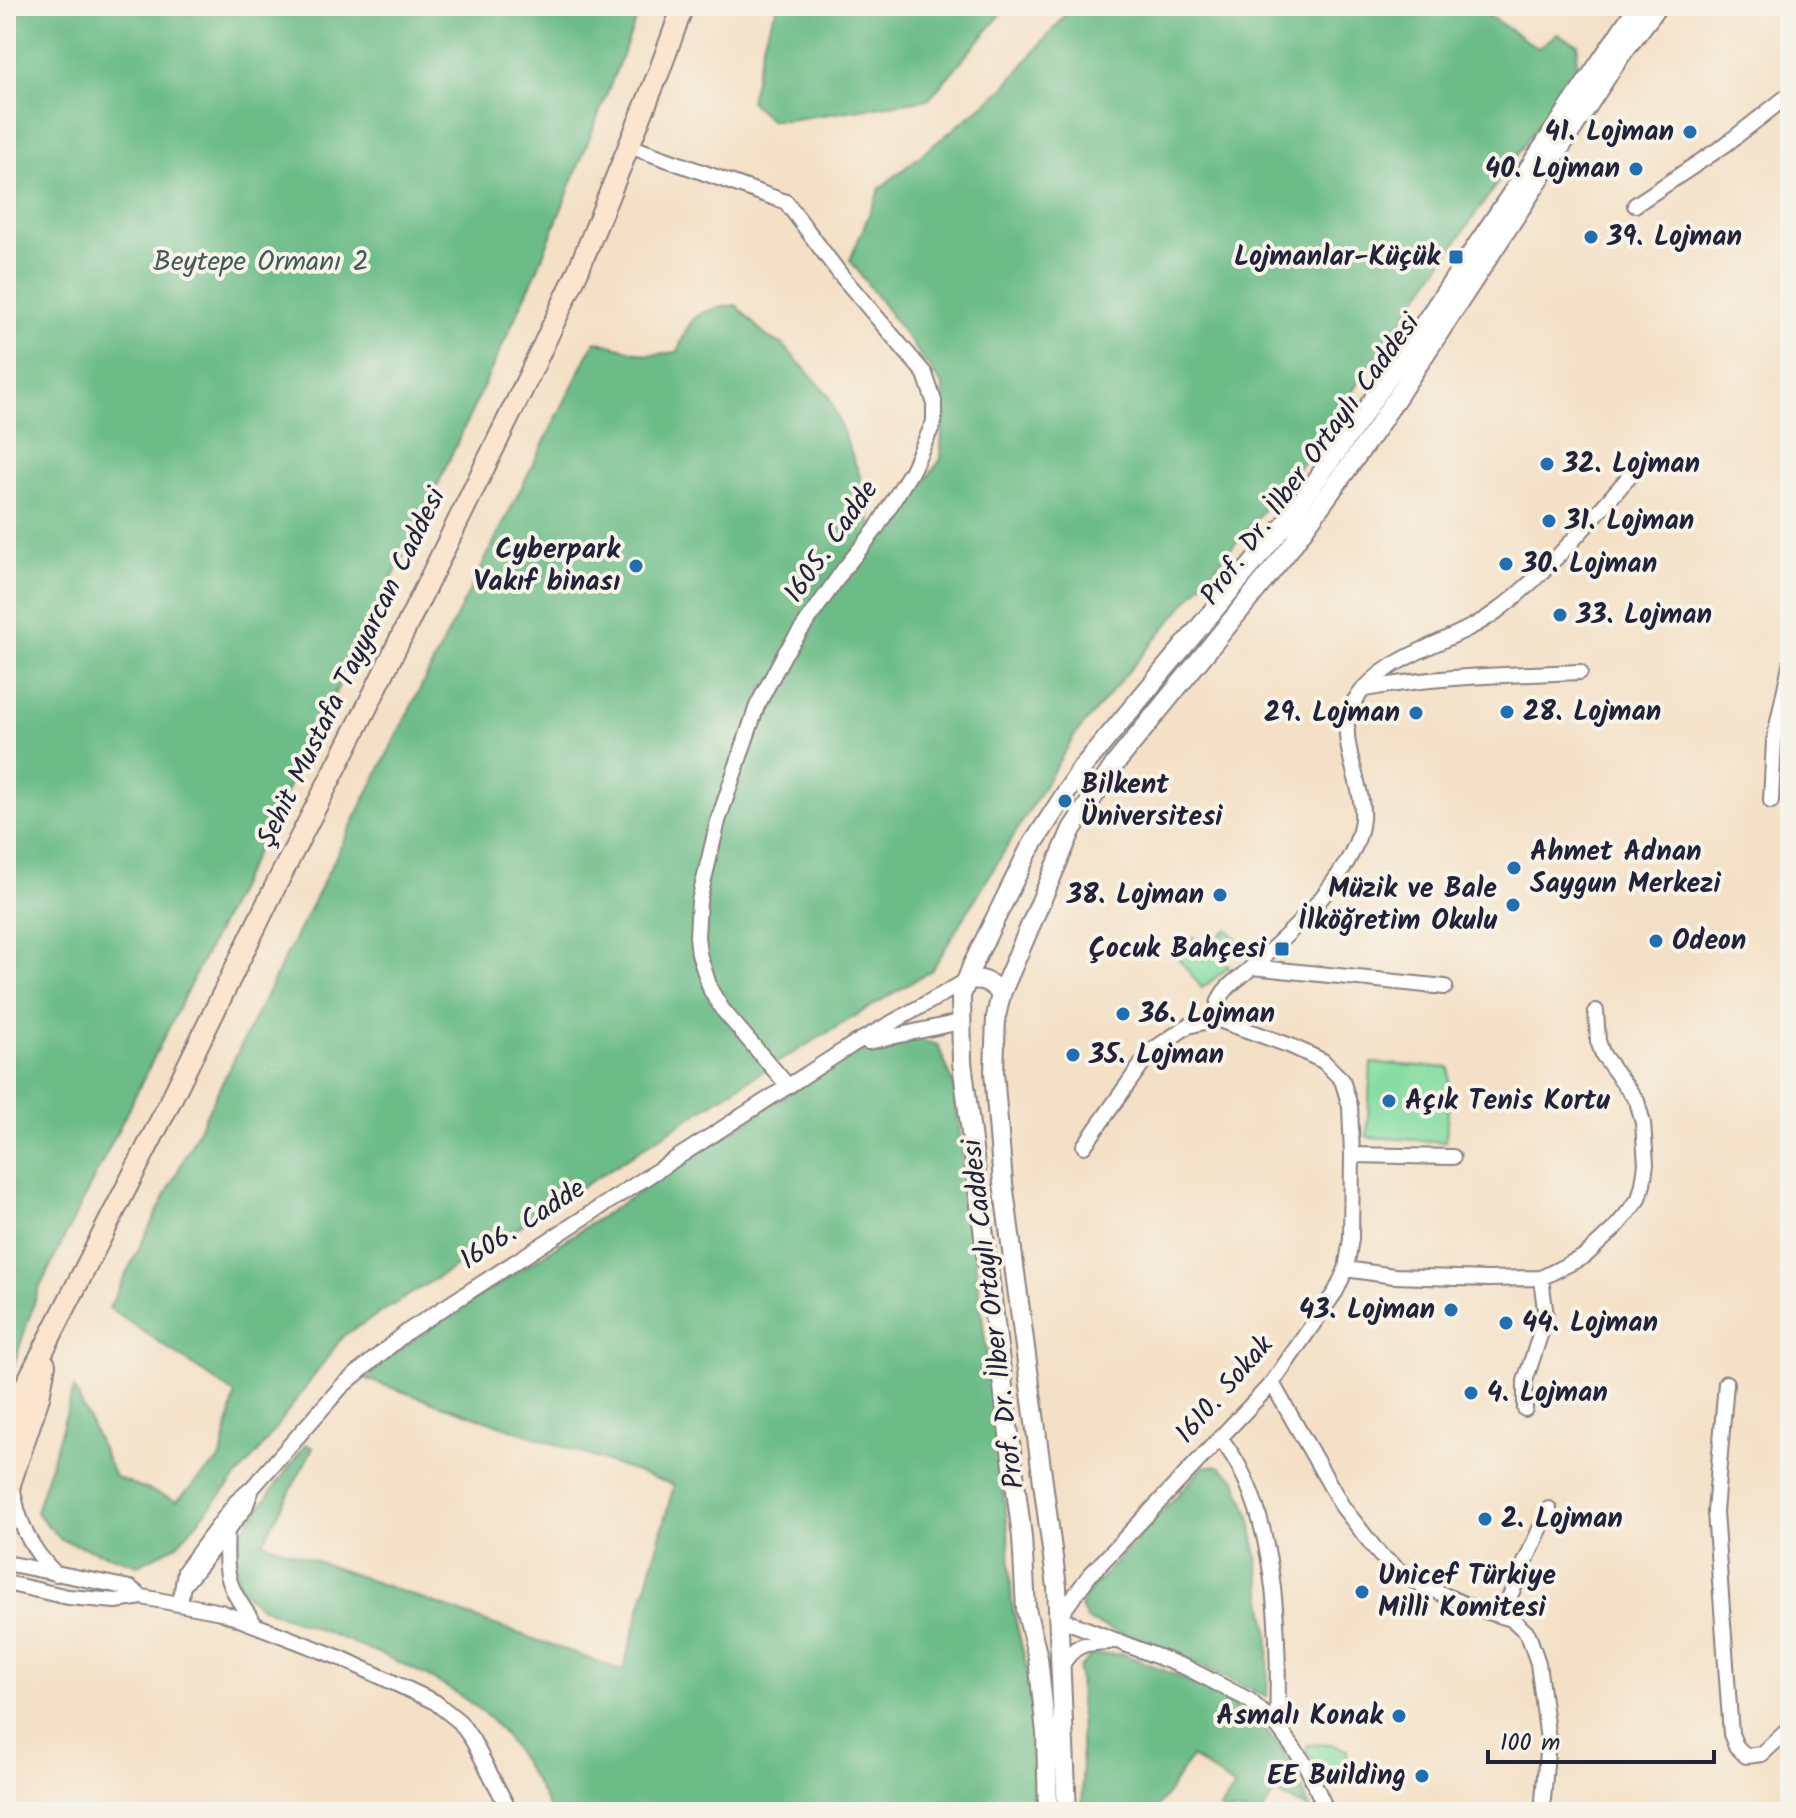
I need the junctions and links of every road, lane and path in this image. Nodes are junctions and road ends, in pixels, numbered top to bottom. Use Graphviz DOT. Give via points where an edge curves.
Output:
graph roads {
  1 [pos="683,6"];
  2 [pos="1638,6"];
  3 [pos="1658,6"];
  4 [pos="1790,94"];
  5 [pos="629,146"];
  6 [pos="1635,205"];
  7 [pos="1637,468"];
  8 [pos="1790,665"];
  9 [pos="1580,672"];
  10 [pos="1364,689"];
  11 [pos="1771,801"];
  12 [pos="1252,967"];
  13 [pos="966,981"];
  14 [pos="1445,987"];
  15 [pos="1001,994"];
  16 [pos="1596,1011"];
  17 [pos="996,1017"];
  18 [pos="1216,1019"];
  19 [pos="960,1022"];
  20 [pos="852,1045"];
  21 [pos="788,1086"];
  22 [pos="1084,1146"];
  23 [pos="1352,1155"];
  24 [pos="1453,1157"];
  25 [pos="1346,1269"];
  26 [pos="1541,1278"];
  27 [pos="48,1344"];
  28 [pos="1272,1383"];
  29 [pos="1726,1383"];
  30 [pos="1525,1409"];
  31 [pos="6,1436"];
  32 [pos="1220,1438"];
  33 [pos="253,1487"];
  34 [pos="9,1488"];
  35 [pos="1549,1509"];
  36 [pos="227,1532"];
  37 [pos="6,1563"];
  38 [pos="57,1574"];
  39 [pos="6,1583"];
  40 [pos="184,1585"];
  41 [pos="31,1589"];
  42 [pos="6,1597"];
  43 [pos="142,1597"];
  44 [pos="1062,1601"];
  45 [pos="180,1604"];
  46 [pos="1027,1614"];
  47 [pos="1501,1616"];
  48 [pos="254,1624"];
  49 [pos="1079,1627"];
  50 [pos="1114,1641"];
  51 [pos="1061,1668"];
  52 [pos="1277,1726"];
  53 [pos="1790,1728"];
  54 [pos="510,1812"];
  55 [pos="1048,1812"];
  56 [pos="1067,1812"];
  57 [pos="1327,1812"];
  58 [pos="1542,1812"];
  1 -- 5 [label="main road, Şehit Mustafa Tayyarcan Caddesi"];
  2 -- 13 [label="street, Prof. Dr. İlber Ortaylı Caddesi" via="1284,526 1082,768 1029,850"];
  3 -- 15 [label="street, Prof. Dr. İlber Ortaylı Caddesi" via="1288,551 1115,764 1072,829"];
  4 -- 6 [label="street"];
  5 -- 21 [label="street, 1605. Cadde" via="786,202 925,374 934,401 934,422 899,492 785,653 757,706 718,821 699,901 698,946 711,991"];
  5 -- 27 [label="main road, Şehit Mustafa Tayyarcan Caddesi" via="529,376"];
  7 -- 10 [label="street" via="1516,596 1493,614 1381,672"];
  8 -- 11 [label="street" via="1774,741"];
  9 -- 10 [label="street" via="1468,676"];
  10 -- 12 [label="street" via="1348,721 1362,817 1356,844 1327,892"];
  12 -- 14 [label="street"];
  12 -- 18 [label="street" via="1228,986"];
  13 -- 15 [label="street" via="979,978"];
  13 -- 19 [label="street, Prof. Dr. İlber Ortaylı Caddesi"];
  13 -- 20 [label="street, 1606. Cadde"];
  15 -- 17 [label="street, Prof. Dr. İlber Ortaylı Caddesi"];
  16 -- 26 [label="street" via="1603,1055 1641,1112 1643,1184 1639,1199 1585,1256"];
  17 -- 19 [label="street"];
  17 -- 44 [label="street, Prof. Dr. İlber Ortaylı Caddesi" via="994,1072 1003,1183"];
  18 -- 22 [label="street" via="1188,1026 1151,1051"];
  18 -- 23 [label="street, 1610. Sokak" via="1323,1061 1342,1080 1350,1106"];
  19 -- 20 [label="street, 1606. Cadde"];
  19 -- 46 [label="street, Prof. Dr. İlber Ortaylı Caddesi"];
  20 -- 21 [label="street, 1606. Cadde"];
  21 -- 33 [label="street, 1606. Cadde" via="408,1331 342,1386"];
  23 -- 24 [label="street"];
  23 -- 25 [label="street, 1610. Sokak"];
  25 -- 26 [label="street" via="1394,1276"];
  25 -- 28 [label="street, 1610. Sokak"];
  26 -- 30 [label="street" via="1546,1317 1525,1381"];
  27 -- 31 [label="main road, Şehit Mustafa Tayyarcan Caddesi"];
  27 -- 34 [label="main road, Şehit Mustafa Tayyarcan Caddesi" via="39,1397"];
  28 -- 32 [label="street, 1610. Sokak"];
  28 -- 47 [label="street" via="1342,1506 1380,1555 1445,1597"];
  29 -- 53 [label="street" via="1715,1512 1731,1734 1746,1756 1762,1754"];
  32 -- 44 [label="street, 1610. Sokak"];
  32 -- 52 [label="street" via="1248,1482 1262,1529 1278,1647"];
  33 -- 36 [label="street, 1606. Cadde"];
  33 -- 40 [label="street, 1606. Cadde" via="185,1571"];
  34 -- 38 [label="street" via="23,1532"];
  35 -- 47 [label="street"];
  36 -- 40 [label="street, 1606. Cadde"];
  36 -- 48 [label="street" via="227,1579"];
  37 -- 38 [label="street"];
  38 -- 43 [label="street" via="130,1588"];
  39 -- 41 [label="street"];
  40 -- 45 [label="street, 1606. Cadde"];
  41 -- 42 [label="street"];
  41 -- 43 [label="street" via="116,1601"];
  43 -- 45 [label="street"];
  44 -- 46 [label="street" via="1041,1594 1031,1598"];
  44 -- 46 [label="street" via="1048,1627 1036,1626"];
  44 -- 49 [label="street"];
  44 -- 49 [label="street" via="1071,1607"];
  44 -- 51 [label="street, Prof. Dr. İlber Ortaylı Caddesi"];
  45 -- 48 [label="street"];
  46 -- 55 [label="street, Prof. Dr. İlber Ortaylı Caddesi" via="1038,1658"];
  47 -- 58 [label="street" via="1528,1634 1538,1663 1548,1740"];
  48 -- 54 [label="street" via="435,1702 473,1741"];
  49 -- 50 [label="street"];
  50 -- 51 [label="street" via="1080,1646"];
  50 -- 52 [label="street" via="1222,1684"];
  51 -- 56 [label="street, Prof. Dr. İlber Ortaylı Caddesi"];
  52 -- 57 [label="street" via="1306,1765"];
}
